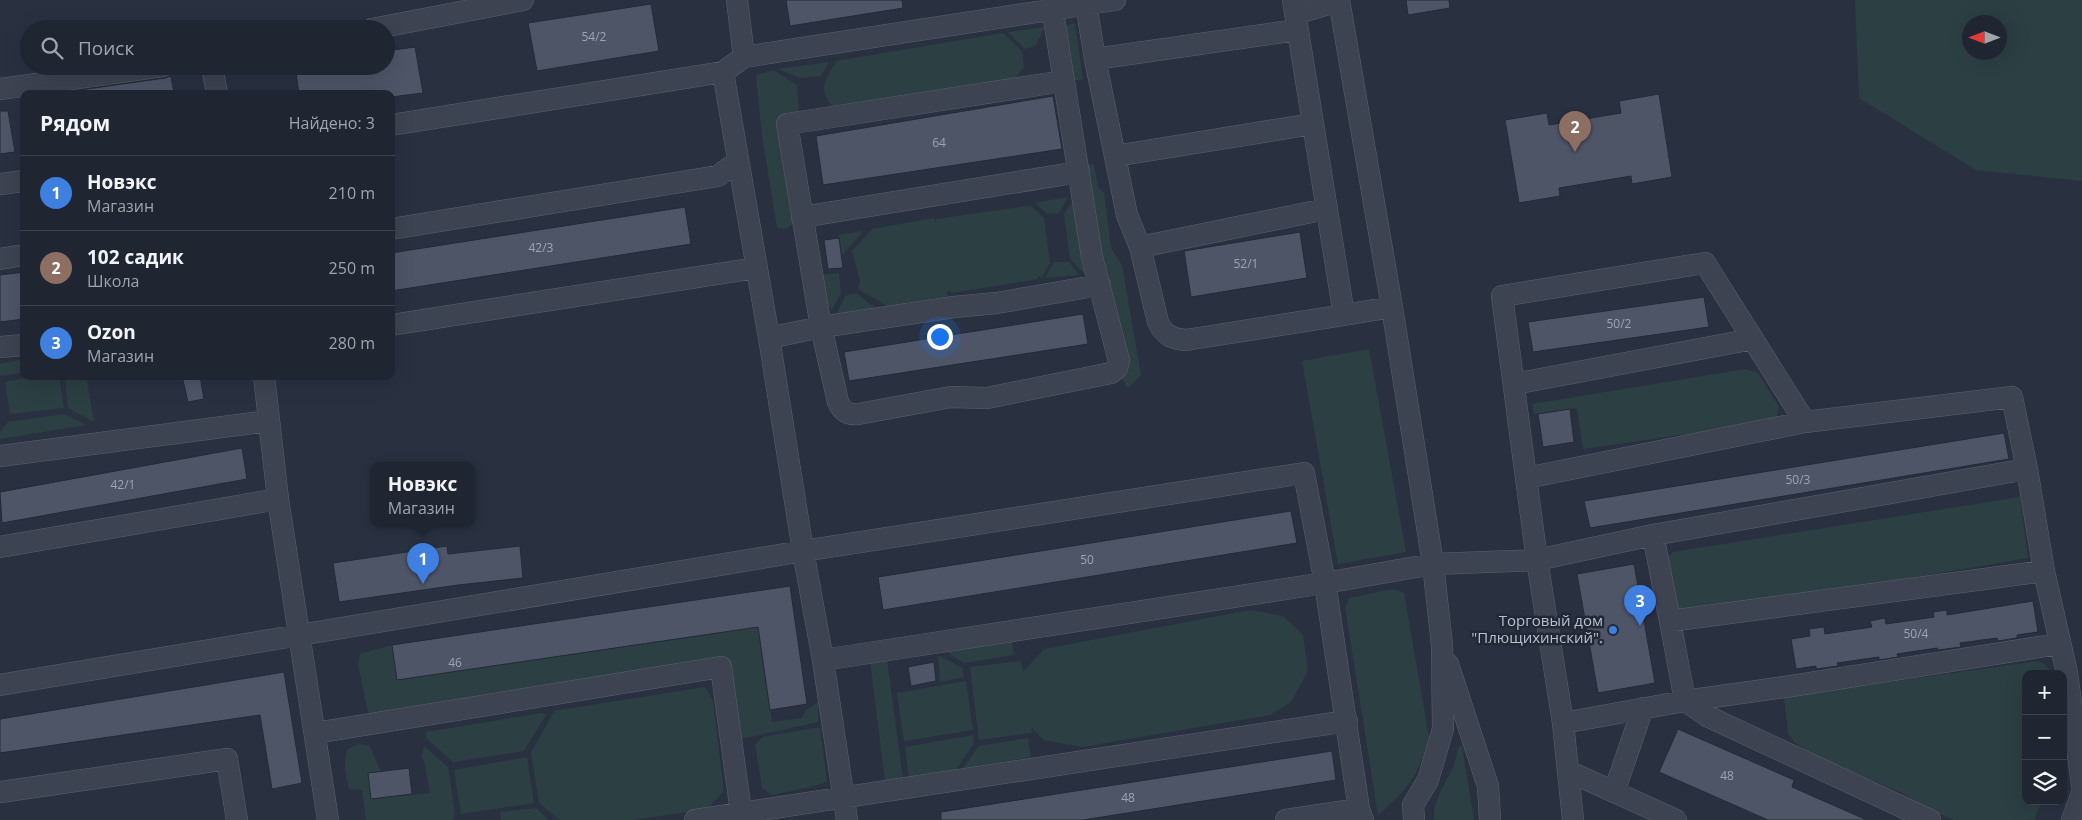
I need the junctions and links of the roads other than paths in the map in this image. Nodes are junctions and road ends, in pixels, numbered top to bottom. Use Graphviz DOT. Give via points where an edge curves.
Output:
graph roads {
  1 [pos="523,0"];
  2 [pos="737,0"];
  3 [pos="1115,0"];
  4 [pos="1339,0"];
  5 [pos="1051,4"];
  6 [pos="1086,4"];
  7 [pos="1295,15"];
  8 [pos="395,25"];
  9 [pos="744,57"];
  10 [pos="1095,59"];
  11 [pos="723,72"];
  12 [pos="99,75"];
  13 [pos="214,75"];
  14 [pos="1064,81"];
  15 [pos="0,89"];
  16 [pos="216,90"];
  17 [pos="395,124"];
  18 [pos="1312,124"];
  19 [pos="1115,156"];
  20 [pos="738,161"];
  21 [pos="1079,172"];
  22 [pos="20,182"];
  23 [pos="0,184"];
  24 [pos="1326,210"];
  25 [pos="802,216"];
  26 [pos="395,227"];
  27 [pos="1140,247"];
  28 [pos="20,256"];
  29 [pos="0,259"];
  30 [pos="756,268"];
  31 [pos="1100,285"];
  32 [pos="1392,307"];
  33 [pos="1344,315"];
  34 [pos="395,324"];
  35 [pos="820,327"];
  36 [pos="769,338"];
  37 [pos="1753,339"];
  38 [pos="20,345"];
  39 [pos="0,347"];
  40 [pos="264,380"];
  41 [pos="1514,384"];
  42 [pos="269,422"];
  43 [pos="1805,422"];
  44 [pos="0,456"];
  45 [pos="2027,468"];
  46 [pos="1526,478"];
  47 [pos="278,499"];
  48 [pos="1653,535"];
  49 [pos="0,547"];
  50 [pos="802,551"];
  51 [pos="1537,560"];
  52 [pos="1433,564"];
  53 [pos="2044,571"];
  54 [pos="1325,583"];
  55 [pos="1670,621"];
  56 [pos="299,635"];
  57 [pos="2059,644"];
  58 [pos="1442,646"];
  59 [pos="823,660"];
  60 [pos="2075,676"];
  61 [pos="0,685"];
  62 [pos="1685,701"];
  63 [pos="1643,708"];
  64 [pos="1347,721"];
  65 [pos="1563,723"];
  66 [pos="315,733"];
  67 [pos="2079,734"];
  68 [pos="1568,771"];
  69 [pos="2082,786"];
  70 [pos="0,792"];
  71 [pos="1614,792"];
  72 [pos="2082,793"];
  73 [pos="844,798"];
  74 [pos="741,812"];
  75 [pos="1414,812"];
  76 [pos="1361,814"];
  77 [pos="237,820"];
  78 [pos="328,820"];
  79 [pos="695,820"];
  80 [pos="847,820"];
  81 [pos="1286,820"];
  82 [pos="1396,820"];
  83 [pos="1490,820"];
  84 [pos="1573,820"];
  85 [pos="1676,820"];
  86 [pos="1930,820"];
  87 [pos="2072,820"];
  1 -- 8 [label="street"];
  2 -- 9 [label="street"];
  3 -- 6 [label="street"];
  4 -- 7 [label="street"];
  4 -- 32 [label="street"];
  5 -- 6 [label="street"];
  5 -- 9 [label="street"];
  5 -- 14 [label="street"];
  6 -- 10 [label="street"];
  7 -- 10 [label="street"];
  7 -- 18 [label="street"];
  9 -- 11 [label="street"];
  10 -- 19 [label="street"];
  11 -- 17 [label="street"];
  11 -- 20 [label="street"];
  12 -- 15 [label="street"];
  13 -- 16 [label="street"];
  14 -- 21 [label="street"];
  14 -- 25 [label="street" via="787,124"];
  18 -- 19 [label="street"];
  18 -- 24 [label="street"];
  19 -- 27 [label="street" via="1127,215"];
  20 -- 26 [label="street" via="718,176"];
  20 -- 30 [label="street"];
  21 -- 25 [label="street"];
  21 -- 31 [label="street" via="1092,257"];
  22 -- 23 [label="street"];
  24 -- 27 [label="street"];
  24 -- 33 [label="street"];
  25 -- 35 [label="street"];
  27 -- 33 [label="street" via="1158,322 1164,332 1174,338 1186,340"];
  28 -- 29 [label="street"];
  30 -- 34 [label="street"];
  30 -- 36 [label="street"];
  31 -- 35 [label="street" via="997,303 954,306"];
  31 -- 35 [label="street" via="1119,361 1114,371 987,398 951,397 853,414 846,412 837,397"];
  32 -- 33 [label="street"];
  32 -- 52 [label="street"];
  35 -- 36 [label="street"];
  36 -- 50 [label="street"];
  37 -- 41 [label="street"];
  37 -- 41 [label="street" via="1705,263 1502,296"];
  37 -- 43 [label="street"];
  38 -- 39 [label="street"];
  40 -- 42 [label="street"];
  41 -- 46 [label="street"];
  42 -- 44 [label="street"];
  42 -- 47 [label="street"];
  43 -- 45 [label="street" via="2012,397"];
  43 -- 46 [label="street"];
  45 -- 48 [label="street"];
  45 -- 53 [label="street"];
  46 -- 51 [label="street"];
  47 -- 49 [label="street"];
  47 -- 56 [label="street"];
  48 -- 51 [label="street"];
  48 -- 55 [label="street"];
  50 -- 54 [label="street" via="1304,473"];
  50 -- 56 [label="street"];
  50 -- 59 [label="street"];
  51 -- 52 [label="street"];
  51 -- 65 [label="street"];
  52 -- 54 [label="street"];
  52 -- 58 [label="street"];
  53 -- 55 [label="street"];
  53 -- 57 [label="street"];
  54 -- 59 [label="street"];
  54 -- 64 [label="street"];
  55 -- 62 [label="street"];
  56 -- 61 [label="street"];
  56 -- 66 [label="street"];
  57 -- 60 [label="street"];
  57 -- 62 [label="street"];
  58 -- 75 [label="street" via="1443,729 1428,780"];
  58 -- 83 [label="street" via="1488,786"];
  59 -- 73 [label="street"];
  60 -- 67 [label="street"];
  62 -- 63 [label="street"];
  62 -- 86 [label="street" via="1707,716"];
  63 -- 65 [label="street"];
  63 -- 71 [label="street"];
  64 -- 73 [label="street"];
  64 -- 76 [label="street"];
  65 -- 68 [label="street"];
  66 -- 74 [label="street" via="721,667"];
  66 -- 78 [label="street"];
  67 -- 69 [label="street"];
  68 -- 71 [label="street"];
  68 -- 84 [label="street"];
  70 -- 77 [label="street" via="227,759"];
  71 -- 85 [label="street"];
  72 -- 87 [label="street"];
  73 -- 74 [label="street"];
  73 -- 80 [label="street"];
  74 -- 79 [label="street"];
  75 -- 82 [label="street"];
  76 -- 81 [label="street"];
}
